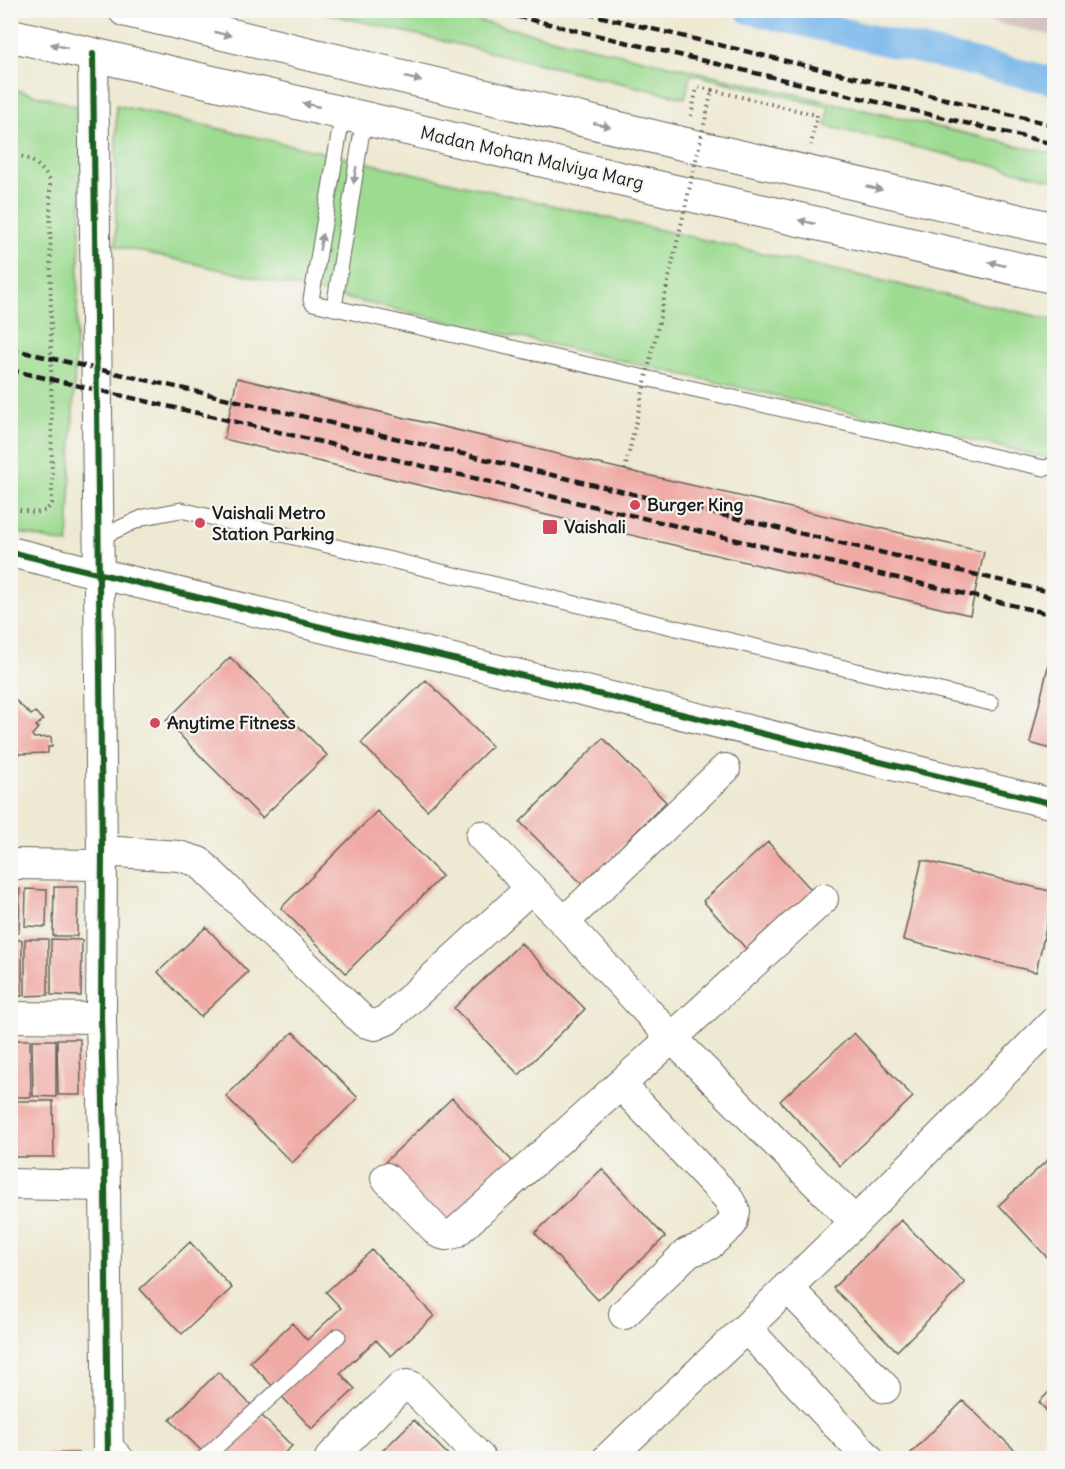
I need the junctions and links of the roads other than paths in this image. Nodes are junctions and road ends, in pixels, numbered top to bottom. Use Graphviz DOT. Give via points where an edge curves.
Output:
graph roads {
  1 [pos="125,10"];
  2 [pos="10,35"];
  3 [pos="93,54"];
  4 [pos="353,115"];
  5 [pos="1054,229"];
  6 [pos="1054,277"];
  7 [pos="334,308"];
  8 [pos="1054,463"];
  9 [pos="99,538"];
  10 [pos="10,552"];
  11 [pos="99,573"];
  12 [pos="991,703"];
  13 [pos="725,769"];
  14 [pos="1054,804"];
  15 [pos="481,836"];
  16 [pos="102,858"];
  17 [pos="10,864"];
  18 [pos="531,888"];
  19 [pos="824,899"];
  20 [pos="564,922"];
  21 [pos="10,1017"];
  22 [pos="101,1018"];
  23 [pos="1054,1022"];
  24 [pos="672,1038"];
  25 [pos="621,1084"];
  26 [pos="386,1178"];
  27 [pos="10,1184"];
  28 [pos="105,1186"];
  29 [pos="855,1222"];
  30 [pos="787,1287"];
  31 [pos="624,1314"];
  32 [pos="746,1328"];
  33 [pos="338,1336"];
  34 [pos="885,1388"];
  35 [pos="108,1448"];
  36 [pos="128,1458"];
  37 [pos="204,1458"];
  38 [pos="330,1458"];
  39 [pos="480,1458"];
  40 [pos="608,1458"];
  41 [pos="868,1458"];
  1 -- 5 [label="main road, one-way"];
  3 -- 2 [label="main road, Madan Mohan Malviya Marg, one-way"];
  4 -- 3 [label="main road, Madan Mohan Malviya Marg, one-way"];
  3 -- 9 [label="street"];
  6 -- 4 [label="main road, Madan Mohan Malviya Marg, one-way"];
  4 -- 7 [label="lane, one-way"];
  7 -- 4 [label="lane, one-way" via="311,300"];
  7 -- 8 [label="lane" via="1044,468"];
  9 -- 11 [label="street"];
  9 -- 12 [label="lane" via="144,517 181,510"];
  10 -- 11 [label="street"];
  11 -- 14 [label="street"];
  11 -- 16 [label="street"];
  13 -- 20 [label="street"];
  15 -- 18 [label="street"];
  16 -- 17 [label="street"];
  16 -- 18 [label="street" via="179,856 199,862 364,1022 375,1025 387,1020"];
  16 -- 22 [label="street"];
  18 -- 20 [label="street"];
  19 -- 24 [label="street"];
  20 -- 24 [label="street"];
  21 -- 22 [label="street"];
  22 -- 28 [label="street"];
  23 -- 29 [label="street"];
  24 -- 25 [label="street"];
  24 -- 29 [label="street"];
  25 -- 26 [label="street" via="455,1233 439,1233"];
  25 -- 31 [label="street" via="735,1210 732,1224 709,1245 687,1253"];
  27 -- 28 [label="street"];
  28 -- 35 [label="street"];
  29 -- 30 [label="street"];
  30 -- 32 [label="street"];
  30 -- 34 [label="street"];
  32 -- 40 [label="street"];
  32 -- 41 [label="street"];
  33 -- 37 [label="lane"];
  35 -- 36 [label="lane"];
  38 -- 39 [label="street" via="407,1385"];
}
